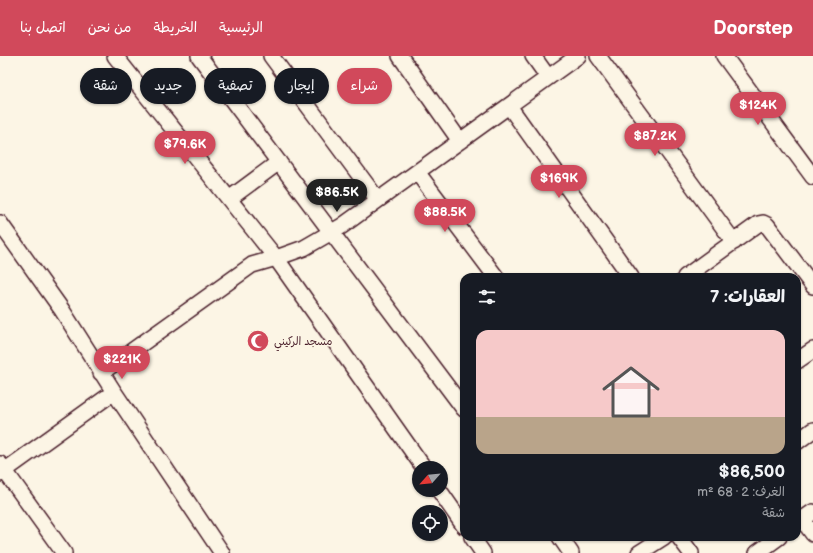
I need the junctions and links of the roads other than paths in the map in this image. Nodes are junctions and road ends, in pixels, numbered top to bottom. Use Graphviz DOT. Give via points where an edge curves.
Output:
graph roads {
  1 [pos="116,56"];
  2 [pos="199,56"];
  3 [pos="271,56"];
  4 [pos="400,56"];
  5 [pos="533,56"];
  6 [pos="578,56"];
  7 [pos="598,56"];
  8 [pos="724,56"];
  9 [pos="548,77"];
  10 [pos="509,106"];
  11 [pos="460,141"];
  12 [pos="279,162"];
  13 [pos="417,172"];
  14 [pos="813,177"];
  15 [pos="229,199"];
  16 [pos="378,200"];
  17 [pos="0,223"];
  18 [pos="332,232"];
  19 [pos="734,242"];
  20 [pos="276,258"];
  21 [pos="493,273"];
  22 [pos="628,273"];
  23 [pos="691,273"];
  24 [pos="813,286"];
  25 [pos="813,350"];
  26 [pos="801,358"];
  27 [pos="101,373"];
  28 [pos="114,392"];
  29 [pos="460,404"];
  30 [pos="813,430"];
  31 [pos="801,439"];
  32 [pos="419,461"];
  33 [pos="2,469"];
  34 [pos="444,497"];
  35 [pos="804,518"];
  36 [pos="460,520"];
  37 [pos="813,534"];
  38 [pos="475,541"];
  39 [pos="563,541"];
  40 [pos="658,541"];
  41 [pos="682,541"];
  42 [pos="774,541"];
  43 [pos="64,553"];
  44 [pos="222,553"];
  45 [pos="483,553"];
  46 [pos="571,553"];
  47 [pos="639,553"];
  48 [pos="691,553"];
  49 [pos="757,553"];
  1 -- 15 [label="street"];
  2 -- 12 [label="street"];
  3 -- 16 [label="street"];
  4 -- 11 [label="street"];
  5 -- 9 [label="street"];
  6 -- 9 [label="street"];
  7 -- 19 [label="street"];
  8 -- 14 [label="street"];
  9 -- 10 [label="street"];
  10 -- 11 [label="street"];
  10 -- 22 [label="street"];
  11 -- 13 [label="street"];
  12 -- 15 [label="street"];
  12 -- 18 [label="street"];
  13 -- 16 [label="street"];
  13 -- 21 [label="street"];
  15 -- 20 [label="street"];
  16 -- 18 [label="street"];
  17 -- 27 [label="street" via="62,310"];
  18 -- 20 [label="street" via="304,248"];
  18 -- 29 [label="street"];
  19 -- 23 [label="street"];
  19 -- 24 [label="street" via="758,224 764,223"];
  20 -- 27 [label="street" via="252,265"];
  20 -- 32 [label="street"];
  25 -- 26 [label="street"];
  27 -- 28 [label="street"];
  28 -- 33 [label="street"];
  28 -- 44 [label="street"];
  30 -- 31 [label="street"];
  33 -- 43 [label="street"];
  34 -- 36 [label="street"];
  35 -- 37 [label="street"];
  38 -- 45 [label="street"];
  39 -- 46 [label="street"];
  40 -- 47 [label="street"];
  41 -- 48 [label="street"];
  42 -- 49 [label="street"];
}
